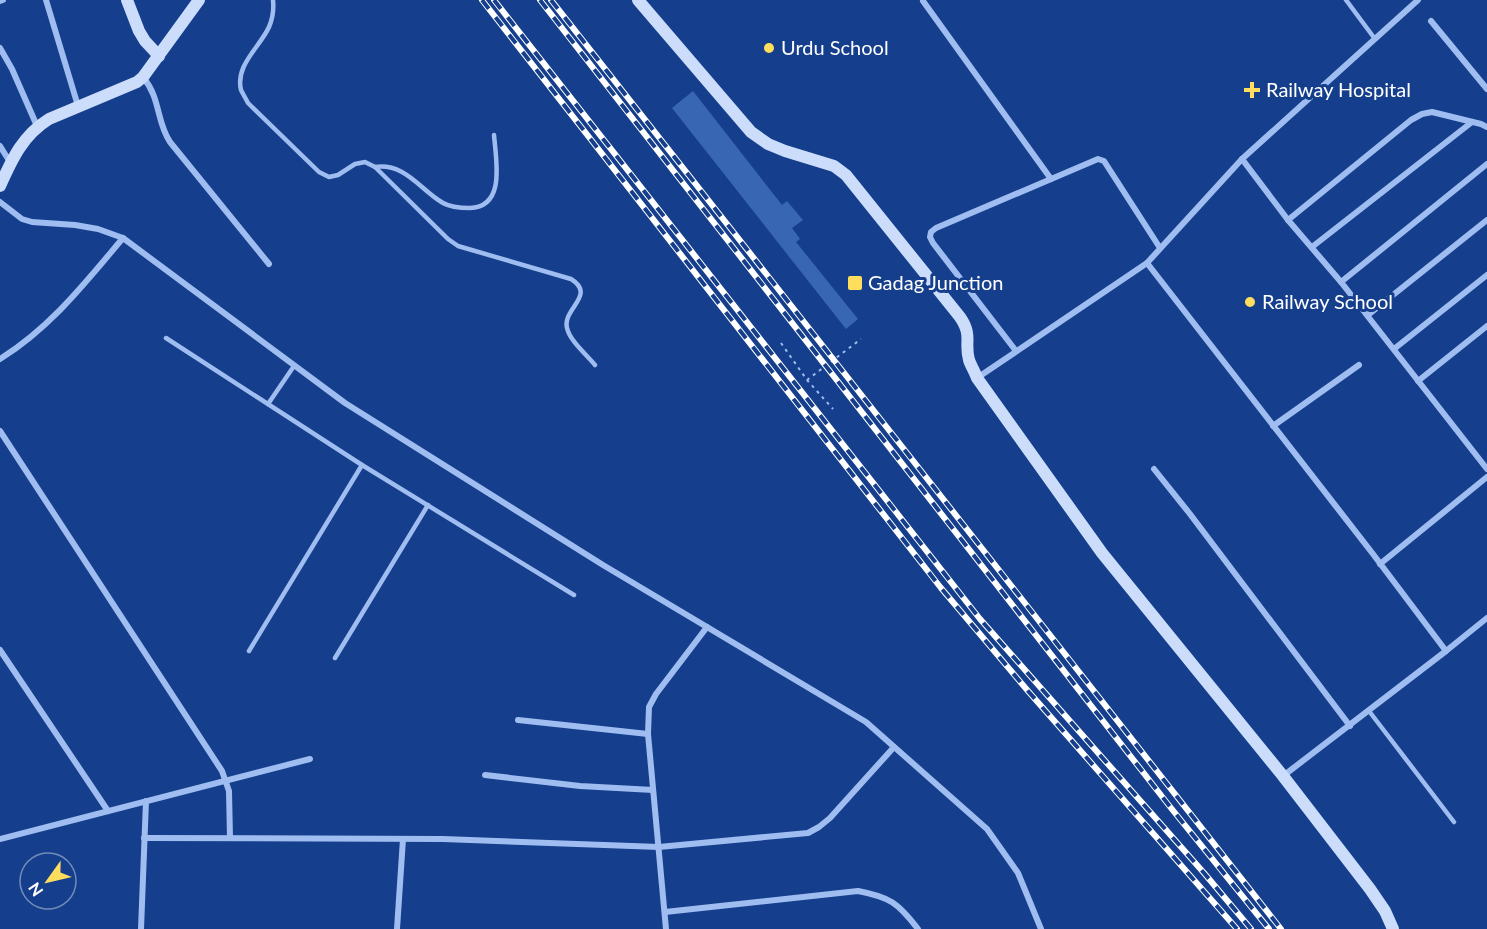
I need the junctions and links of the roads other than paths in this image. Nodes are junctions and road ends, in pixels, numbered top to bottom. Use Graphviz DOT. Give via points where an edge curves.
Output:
graph roads {
  1 [pos="46,0"];
  2 [pos="127,0"];
  3 [pos="199,0"];
  4 [pos="273,0"];
  5 [pos="638,0"];
  6 [pos="1346,0"];
  7 [pos="1418,0"];
  8 [pos="923,1"];
  9 [pos="1431,21"];
  10 [pos="1375,39"];
  11 [pos="0,48"];
  12 [pos="159,56"];
  13 [pos="143,77"];
  14 [pos="1487,89"];
  15 [pos="78,106"];
  16 [pos="1472,122"];
  17 [pos="37,126"];
  18 [pos="1487,128"];
  19 [pos="494,135"];
  20 [pos="0,146"];
  21 [pos="1242,159"];
  22 [pos="11,162"];
  23 [pos="1487,164"];
  24 [pos="375,167"];
  25 [pos="1051,179"];
  26 [pos="0,186"];
  27 [pos="0,202"];
  28 [pos="1288,220"];
  29 [pos="1487,220"];
  30 [pos="123,238"];
  31 [pos="1312,247"];
  32 [pos="1160,248"];
  33 [pos="1147,263"];
  34 [pos="269,264"];
  35 [pos="1487,275"];
  36 [pos="1341,282"];
  37 [pos="1368,315"];
  38 [pos="1487,326"];
  39 [pos="166,338"];
  40 [pos="1394,349"];
  41 [pos="1016,351"];
  42 [pos="0,359"];
  43 [pos="595,365"];
  44 [pos="1359,365"];
  45 [pos="294,366"];
  46 [pos="977,378"];
  47 [pos="1418,381"];
  48 [pos="268,404"];
  49 [pos="1273,426"];
  50 [pos="0,431"];
  51 [pos="362,465"];
  52 [pos="1154,469"];
  53 [pos="1487,469"];
  54 [pos="1487,477"];
  55 [pos="428,505"];
  56 [pos="1380,564"];
  57 [pos="574,594"];
  58 [pos="1487,618"];
  59 [pos="707,627"];
  60 [pos="0,650"];
  61 [pos="249,651"];
  62 [pos="1446,651"];
  63 [pos="335,658"];
  64 [pos="8,662"];
  65 [pos="0,668"];
  66 [pos="1369,711"];
  67 [pos="518,720"];
  68 [pos="1350,726"];
  69 [pos="648,734"];
  70 [pos="894,747"];
  71 [pos="310,759"];
  72 [pos="485,775"];
  73 [pos="1283,776"];
  74 [pos="226,781"];
  75 [pos="653,790"];
  76 [pos="146,801"];
  77 [pos="108,811"];
  78 [pos="1454,822"];
  79 [pos="230,837"];
  80 [pos="144,838"];
  81 [pos="0,839"];
  82 [pos="403,839"];
  83 [pos="659,847"];
  84 [pos="665,912"];
  85 [pos="141,929"];
  86 [pos="397,929"];
  87 [pos="666,929"];
  88 [pos="918,929"];
  89 [pos="1041,929"];
  90 [pos="1392,929"];
  1 -- 15 [label="street"];
  2 -- 12 [label="street" via="139,31"];
  3 -- 12 [label="street"];
  4 -- 24 [label="lane" via="269,28 241,75 241,90 248,103 328,177 355,164 365,162"];
  5 -- 46 [label="street" via="751,132 785,152 834,166 846,175 966,325 969,359"];
  6 -- 10 [label="lane"];
  7 -- 10 [label="street"];
  8 -- 25 [label="street"];
  9 -- 14 [label="street"];
  10 -- 21 [label="street"];
  11 -- 17 [label="street"];
  12 -- 13 [label="street"];
  13 -- 15 [label="street"];
  13 -- 34 [label="street" via="154,94 167,136"];
  15 -- 17 [label="street"];
  16 -- 18 [label="street"];
  16 -- 28 [label="street" via="1432,112 1422,114"];
  16 -- 31 [label="street"];
  17 -- 22 [label="street"];
  19 -- 24 [label="lane" via="496,186 488,201 477,208 444,204 398,170"];
  20 -- 22 [label="street"];
  21 -- 28 [label="street"];
  21 -- 32 [label="street"];
  22 -- 26 [label="street"];
  23 -- 36 [label="street"];
  24 -- 43 [label="lane" via="458,246 577,283 580,297 566,320 567,329"];
  25 -- 32 [label="street" via="1098,159 1104,162"];
  25 -- 41 [label="street" via="931,232 930,237"];
  27 -- 30 [label="street" via="32,222 98,229"];
  28 -- 31 [label="street"];
  29 -- 37 [label="street"];
  30 -- 42 [label="street" via="68,303"];
  30 -- 45 [label="street"];
  31 -- 36 [label="street"];
  32 -- 33 [label="street"];
  33 -- 41 [label="street"];
  33 -- 49 [label="street"];
  35 -- 40 [label="street"];
  36 -- 37 [label="street"];
  37 -- 40 [label="street"];
  38 -- 47 [label="street"];
  39 -- 48 [label="lane"];
  40 -- 47 [label="street"];
  41 -- 46 [label="street"];
  44 -- 49 [label="street"];
  45 -- 48 [label="lane"];
  45 -- 59 [label="street" via="354,409"];
  46 -- 73 [label="street" via="1102,553"];
  47 -- 53 [label="street"];
  48 -- 51 [label="lane"];
  49 -- 56 [label="street"];
  50 -- 74 [label="street"];
  51 -- 55 [label="lane"];
  51 -- 61 [label="lane"];
  52 -- 68 [label="street"];
  54 -- 56 [label="street"];
  55 -- 57 [label="lane"];
  55 -- 63 [label="lane"];
  56 -- 62 [label="street"];
  58 -- 62 [label="street"];
  59 -- 69 [label="street" via="656,694 649,707"];
  59 -- 70 [label="street" via="866,722"];
  60 -- 64 [label="street"];
  62 -- 66 [label="street"];
  64 -- 65 [label="street"];
  64 -- 77 [label="street"];
  66 -- 68 [label="street"];
  66 -- 78 [label="lane"];
  67 -- 69 [label="street"];
  68 -- 73 [label="street"];
  69 -- 75 [label="street"];
  70 -- 83 [label="street" via="830,818 808,832"];
  70 -- 89 [label="street" via="987,829 1018,873"];
  71 -- 74 [label="street"];
  72 -- 75 [label="street"];
  73 -- 90 [label="street" via="1370,889"];
  74 -- 76 [label="street"];
  74 -- 79 [label="street" via="230,791"];
  75 -- 83 [label="street"];
  76 -- 77 [label="street"];
  76 -- 80 [label="street"];
  77 -- 81 [label="street"];
  79 -- 80 [label="street"];
  79 -- 82 [label="street"];
  80 -- 85 [label="street"];
  82 -- 83 [label="street"];
  82 -- 86 [label="street"];
  83 -- 84 [label="street"];
  84 -- 87 [label="street"];
  84 -- 88 [label="street" via="858,891 894,903"];
}
